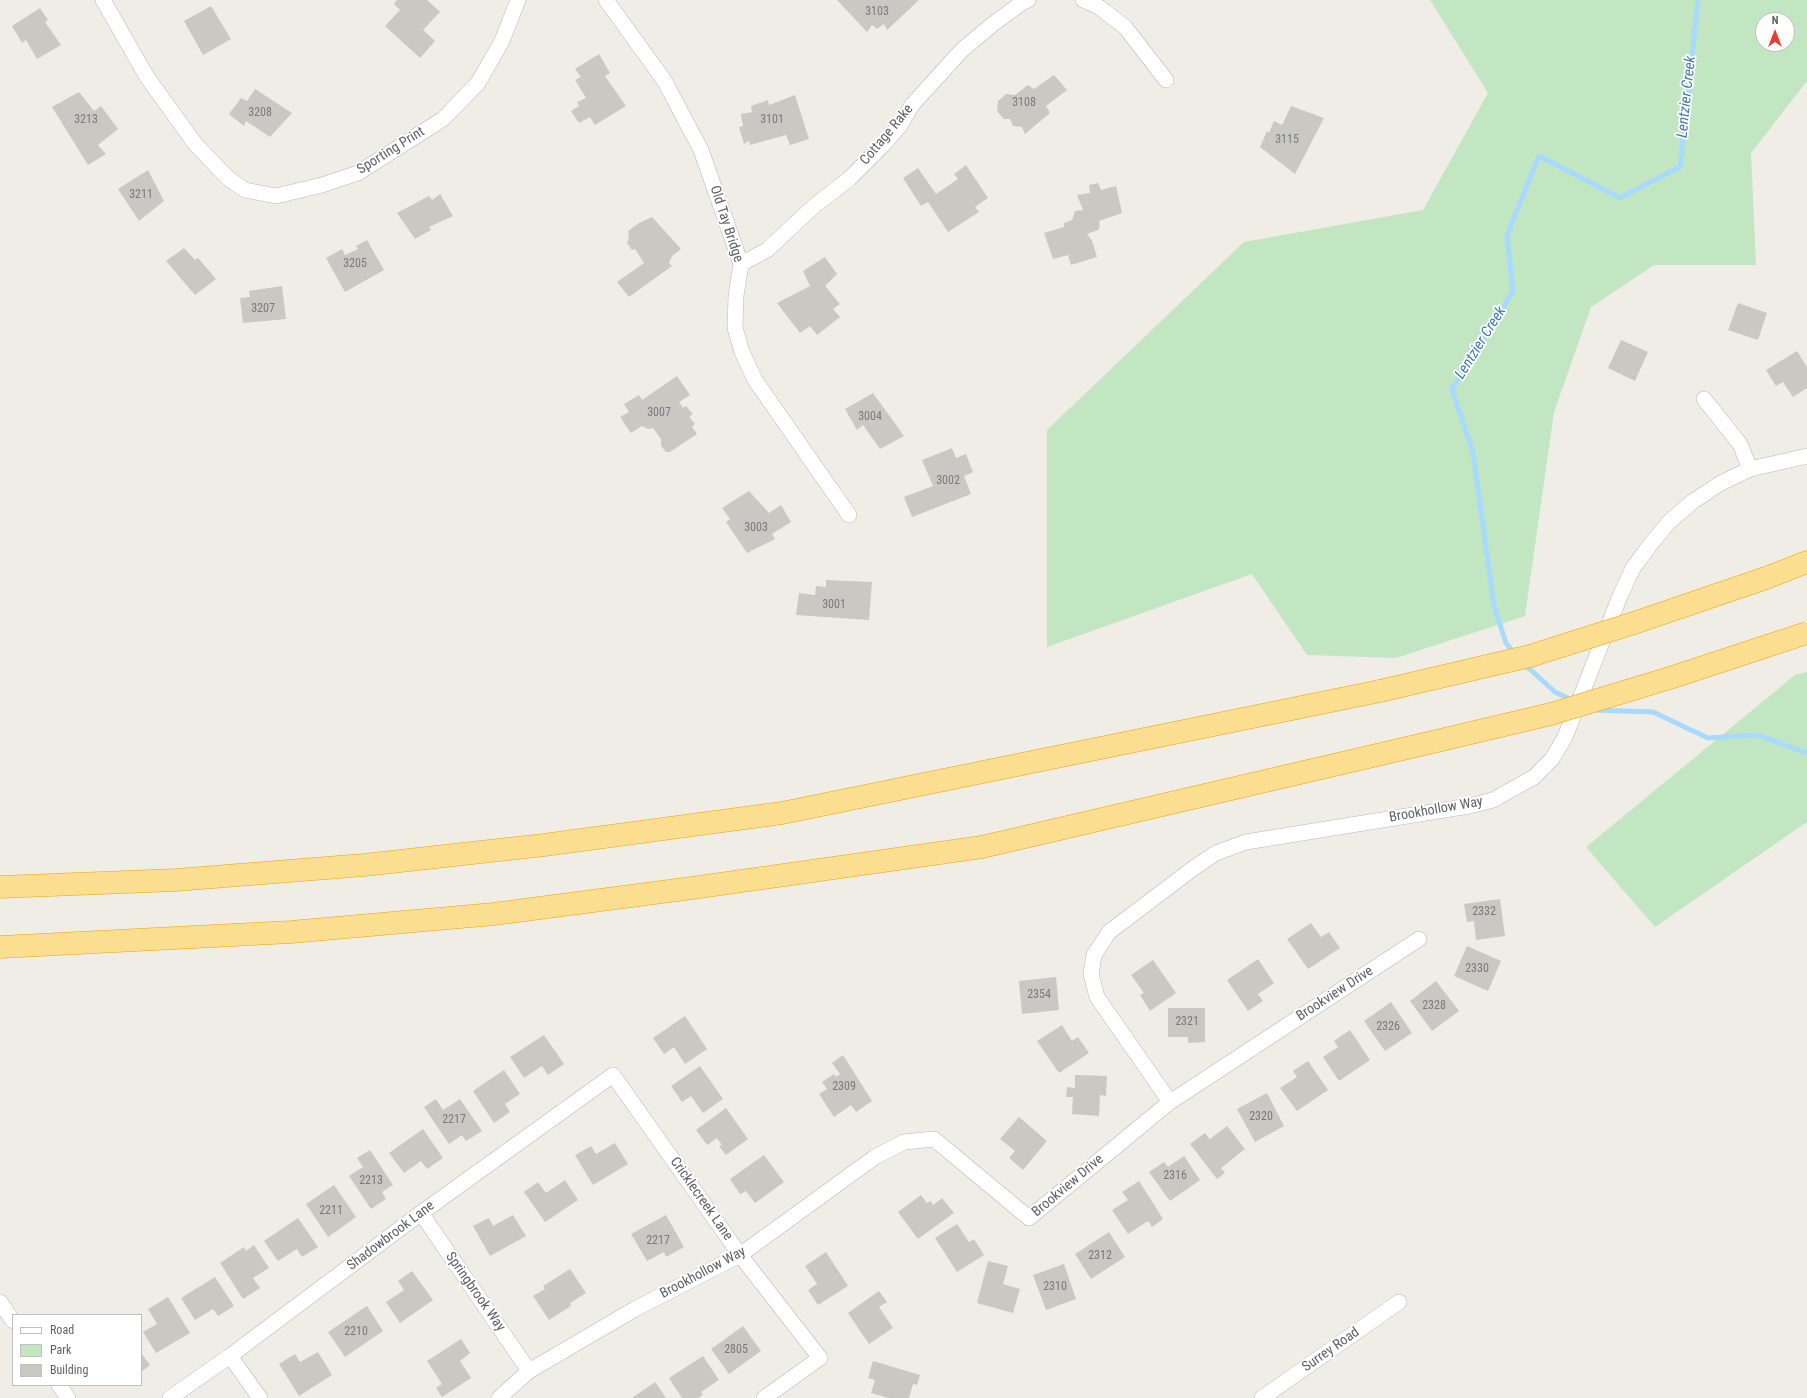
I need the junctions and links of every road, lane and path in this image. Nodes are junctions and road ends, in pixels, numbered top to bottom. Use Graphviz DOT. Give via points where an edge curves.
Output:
graph roads {
  1 [pos="103,0"];
  2 [pos="518,0"];
  3 [pos="606,0"];
  4 [pos="1028,0"];
  5 [pos="1083,0"];
  6 [pos="1166,80"];
  7 [pos="741,264"];
  8 [pos="1704,399"];
  9 [pos="1807,456"];
  10 [pos="1750,469"];
  11 [pos="849,515"];
  12 [pos="1807,562"];
  13 [pos="1807,633"];
  14 [pos="0,887"];
  15 [pos="1419,939"];
  16 [pos="0,947"];
  17 [pos="613,1075"];
  18 [pos="1170,1102"];
  19 [pos="904,1142"];
  20 [pos="421,1213"];
  21 [pos="740,1255"];
  22 [pos="0,1302"];
  23 [pos="1399,1302"];
  24 [pos="12,1320"];
  25 [pos="230,1356"];
  26 [pos="529,1371"];
  27 [pos="60,1386"];
  28 [pos="68,1398"];
  29 [pos="170,1398"];
  30 [pos="260,1398"];
  31 [pos="499,1398"];
  32 [pos="764,1398"];
  33 [pos="1262,1398"];
  1 -- 2 [label="street, Sporting Print" via="147,78 196,145 229,179 245,190 276,196 322,186 358,173 443,119 478,83 502,41"];
  3 -- 7 [label="street, Old Tay Bridge" via="664,80 702,150"];
  4 -- 7 [label="street, Cottage Rake" via="993,24 962,50 912,105 901,124 883,145 848,179 813,207 767,250"];
  5 -- 6 [label="street" via="1099,7 1125,27"];
  7 -- 11 [label="street, Old Tay Bridge" via="735,328 742,352 755,380"];
  8 -- 10 [label="street" via="1740,444"];
  9 -- 10 [label="street, Brookhollow Way"];
  10 -- 18 [label="street, Brookhollow Way, bridge" via="1721,483 1692,502 1670,522 1633,568 1565,737 1552,759 1534,778 1493,800 1469,806 1246,842 1216,853 1109,932 1094,955 1090,974 1097,997"];
  12 -- 14 [label="highway, bridge" via="1634,623 1530,656 1380,691 774,814 544,845 364,865 176,880"];
  13 -- 16 [label="highway, bridge" via="1551,714 975,848 494,914 291,932"];
  15 -- 18 [label="street, Brookview Drive"];
  17 -- 20 [label="street, Shadowbrook Lane"];
  17 -- 21 [label="street, Cricklecreek Lane"];
  18 -- 19 [label="street, Brookview Drive" via="1029,1218 934,1139"];
  19 -- 21 [label="street, Brookhollow Way" via="875,1157"];
  20 -- 25 [label="street, Shadowbrook Lane"];
  20 -- 26 [label="street, Springbrook Way"];
  21 -- 26 [label="street, Brookhollow Way" via="635,1309"];
  21 -- 32 [label="street, Cricklecreek Lane" via="820,1358"];
  22 -- 24 [label="street"];
  23 -- 33 [label="street, Surrey Road"];
  25 -- 29 [label="street, Shadowbrook Lane"];
  25 -- 30 [label="street"];
  26 -- 31 [label="street, Brookhollow Way"];
  27 -- 28 [label="street"];
}
